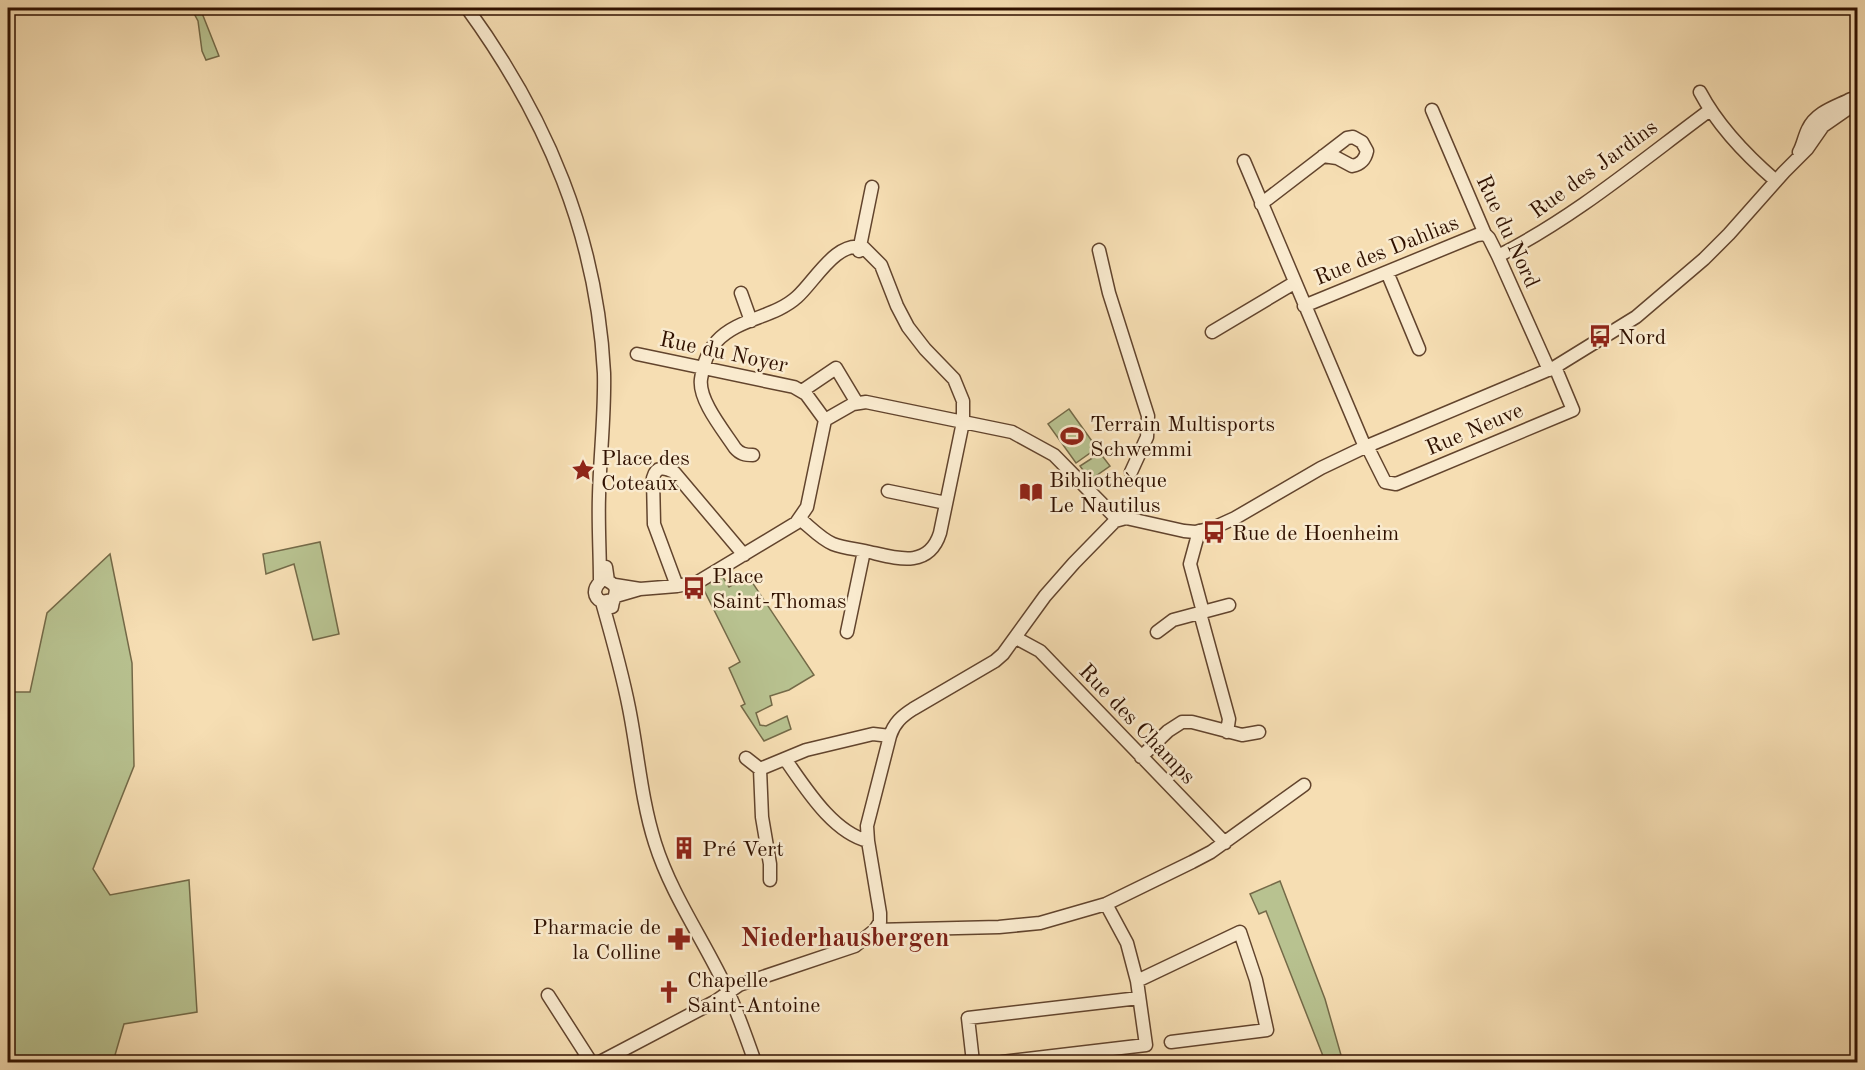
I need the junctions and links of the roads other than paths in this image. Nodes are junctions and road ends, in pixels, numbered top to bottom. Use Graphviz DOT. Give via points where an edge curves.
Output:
graph roads {
  1 [pos="467,8"];
  2 [pos="1700,92"];
  3 [pos="1857,97"];
  4 [pos="1432,110"];
  5 [pos="1710,110"];
  6 [pos="1323,156"];
  7 [pos="1244,161"];
  8 [pos="1776,181"];
  9 [pos="872,187"];
  10 [pos="1261,204"];
  11 [pos="1485,234"];
  12 [pos="1099,250"];
  13 [pos="864,251"];
  14 [pos="1498,256"];
  15 [pos="1387,272"];
  16 [pos="1294,282"];
  17 [pos="741,293"];
  18 [pos="1304,306"];
  19 [pos="751,321"];
  20 [pos="1212,332"];
  21 [pos="1419,349"];
  22 [pos="636,354"];
  23 [pos="703,368"];
  24 [pos="1552,368"];
  25 [pos="802,391"];
  26 [pos="857,403"];
  27 [pos="825,420"];
  28 [pos="963,422"];
  29 [pos="1366,447"];
  30 [pos="753,455"];
  31 [pos="1131,472"];
  32 [pos="888,491"];
  33 [pos="946,503"];
  34 [pos="800,519"];
  35 [pos="1117,519"];
  36 [pos="1199,531"];
  37 [pos="864,551"];
  38 [pos="744,555"];
  39 [pos="677,586"];
  40 [pos="609,591"];
  41 [pos="1229,605"];
  42 [pos="1201,612"];
  43 [pos="847,632"];
  44 [pos="1157,632"];
  45 [pos="1016,638"];
  46 [pos="1227,732"];
  47 [pos="1259,732"];
  48 [pos="890,736"];
  49 [pos="1141,757"];
  50 [pos="746,758"];
  51 [pos="785,759"];
  52 [pos="760,769"];
  53 [pos="1304,785"];
  54 [pos="868,841"];
  55 [pos="1225,843"];
  56 [pos="770,880"];
  57 [pos="1106,904"];
  58 [pos="875,930"];
  59 [pos="1137,981"];
  60 [pos="729,994"];
  61 [pos="548,995"];
  62 [pos="1139,998"];
  63 [pos="1171,1042"];
  64 [pos="1111,1049"];
  65 [pos="591,1062"];
  66 [pos="600,1062"];
  67 [pos="755,1062"];
  68 [pos="974,1062"];
  69 [pos="1002,1062"];
  70 [pos="1113,1062"];
  1 -- 40 [label="street" via="538,122 560,171 582,237 597,301 604,372 599,497 601,549"];
  2 -- 5 [label="street"];
  3 -- 8 [label="street" via="1823,126"];
  4 -- 11 [label="street, Rue du Nord"];
  5 -- 8 [label="street"];
  5 -- 14 [label="street, Rue des Jardins" via="1591,199"];
  6 -- 10 [label="street"];
  7 -- 10 [label="street"];
  8 -- 24 [label="street" via="1717,247 1648,308"];
  9 -- 13 [label="street"];
  10 -- 16 [label="street"];
  11 -- 14 [label="street, Rue du Nord"];
  11 -- 15 [label="street, Rue des Dahlias"];
  12 -- 31 [label="street" via="1148,416 1147,437"];
  13 -- 19 [label="street" via="845,250 794,300"];
  13 -- 28 [label="street" via="883,270 908,327 956,383 963,401"];
  14 -- 24 [label="street, Rue du Nord"];
  15 -- 18 [label="street, Rue des Dahlias"];
  15 -- 21 [label="street"];
  16 -- 18 [label="street"];
  16 -- 20 [label="street"];
  17 -- 19 [label="street"];
  18 -- 29 [label="street"];
  19 -- 23 [label="street" via="716,341"];
  22 -- 23 [label="street, Rue du Noyer"];
  23 -- 25 [label="street, Rue du Noyer"];
  23 -- 30 [label="street" via="700,386 704,400 735,448"];
  24 -- 29 [label="street"];
  24 -- 29 [label="street, Rue Neuve" via="1574,410 1396,484 1385,482"];
  25 -- 26 [label="street" via="836,368"];
  25 -- 27 [label="street"];
  26 -- 27 [label="street"];
  26 -- 28 [label="street"];
  27 -- 34 [label="street" via="807,507"];
  28 -- 33 [label="street"];
  28 -- 35 [label="street" via="1012,432 1040,446 1064,464"];
  29 -- 36 [label="street" via="1227,522"];
  32 -- 33 [label="street"];
  33 -- 37 [label="street" via="938,539 926,553 906,559"];
  34 -- 37 [label="street" via="832,544"];
  34 -- 38 [label="street"];
  35 -- 36 [label="street"];
  35 -- 45 [label="street" via="1045,596"];
  36 -- 42 [label="street" via="1190,564"];
  37 -- 43 [label="street"];
  38 -- 39 [label="street" via="698,582"];
  38 -- 39 [label="street" via="674,472 658,468 654,472 654,524"];
  39 -- 40 [label="street"];
  40 -- 60 [label="street" via="610,626 655,843 677,895"];
  41 -- 42 [label="street"];
  42 -- 44 [label="street" via="1173,620"];
  42 -- 46 [label="street" via="1229,719"];
  45 -- 48 [label="street" via="994,661 906,713"];
  45 -- 49 [label="street, Rue des Champs" via="1040,651"];
  46 -- 47 [label="street"];
  46 -- 49 [label="street" via="1182,722 1168,730"];
  48 -- 51 [label="street" via="873,734"];
  48 -- 54 [label="street" via="869,819"];
  49 -- 55 [label="street, Rue des Champs"];
  50 -- 52 [label="street"];
  51 -- 52 [label="street"];
  51 -- 54 [label="street" via="837,824 854,837"];
  52 -- 56 [label="street"];
  53 -- 55 [label="street"];
  54 -- 58 [label="street" via="880,913"];
  55 -- 57 [label="street"];
  57 -- 58 [label="street" via="1040,923"];
  57 -- 59 [label="street" via="1127,943"];
  58 -- 60 [label="street" via="855,946 739,985"];
  59 -- 62 [label="street"];
  59 -- 63 [label="street" via="1240,932 1267,1030"];
  60 -- 66 [label="street"];
  60 -- 67 [label="street"];
  61 -- 65 [label="street"];
  62 -- 64 [label="street" via="1146,1045"];
  62 -- 68 [label="street" via="968,1018"];
  64 -- 69 [label="street"];
  64 -- 70 [label="street"];
}
